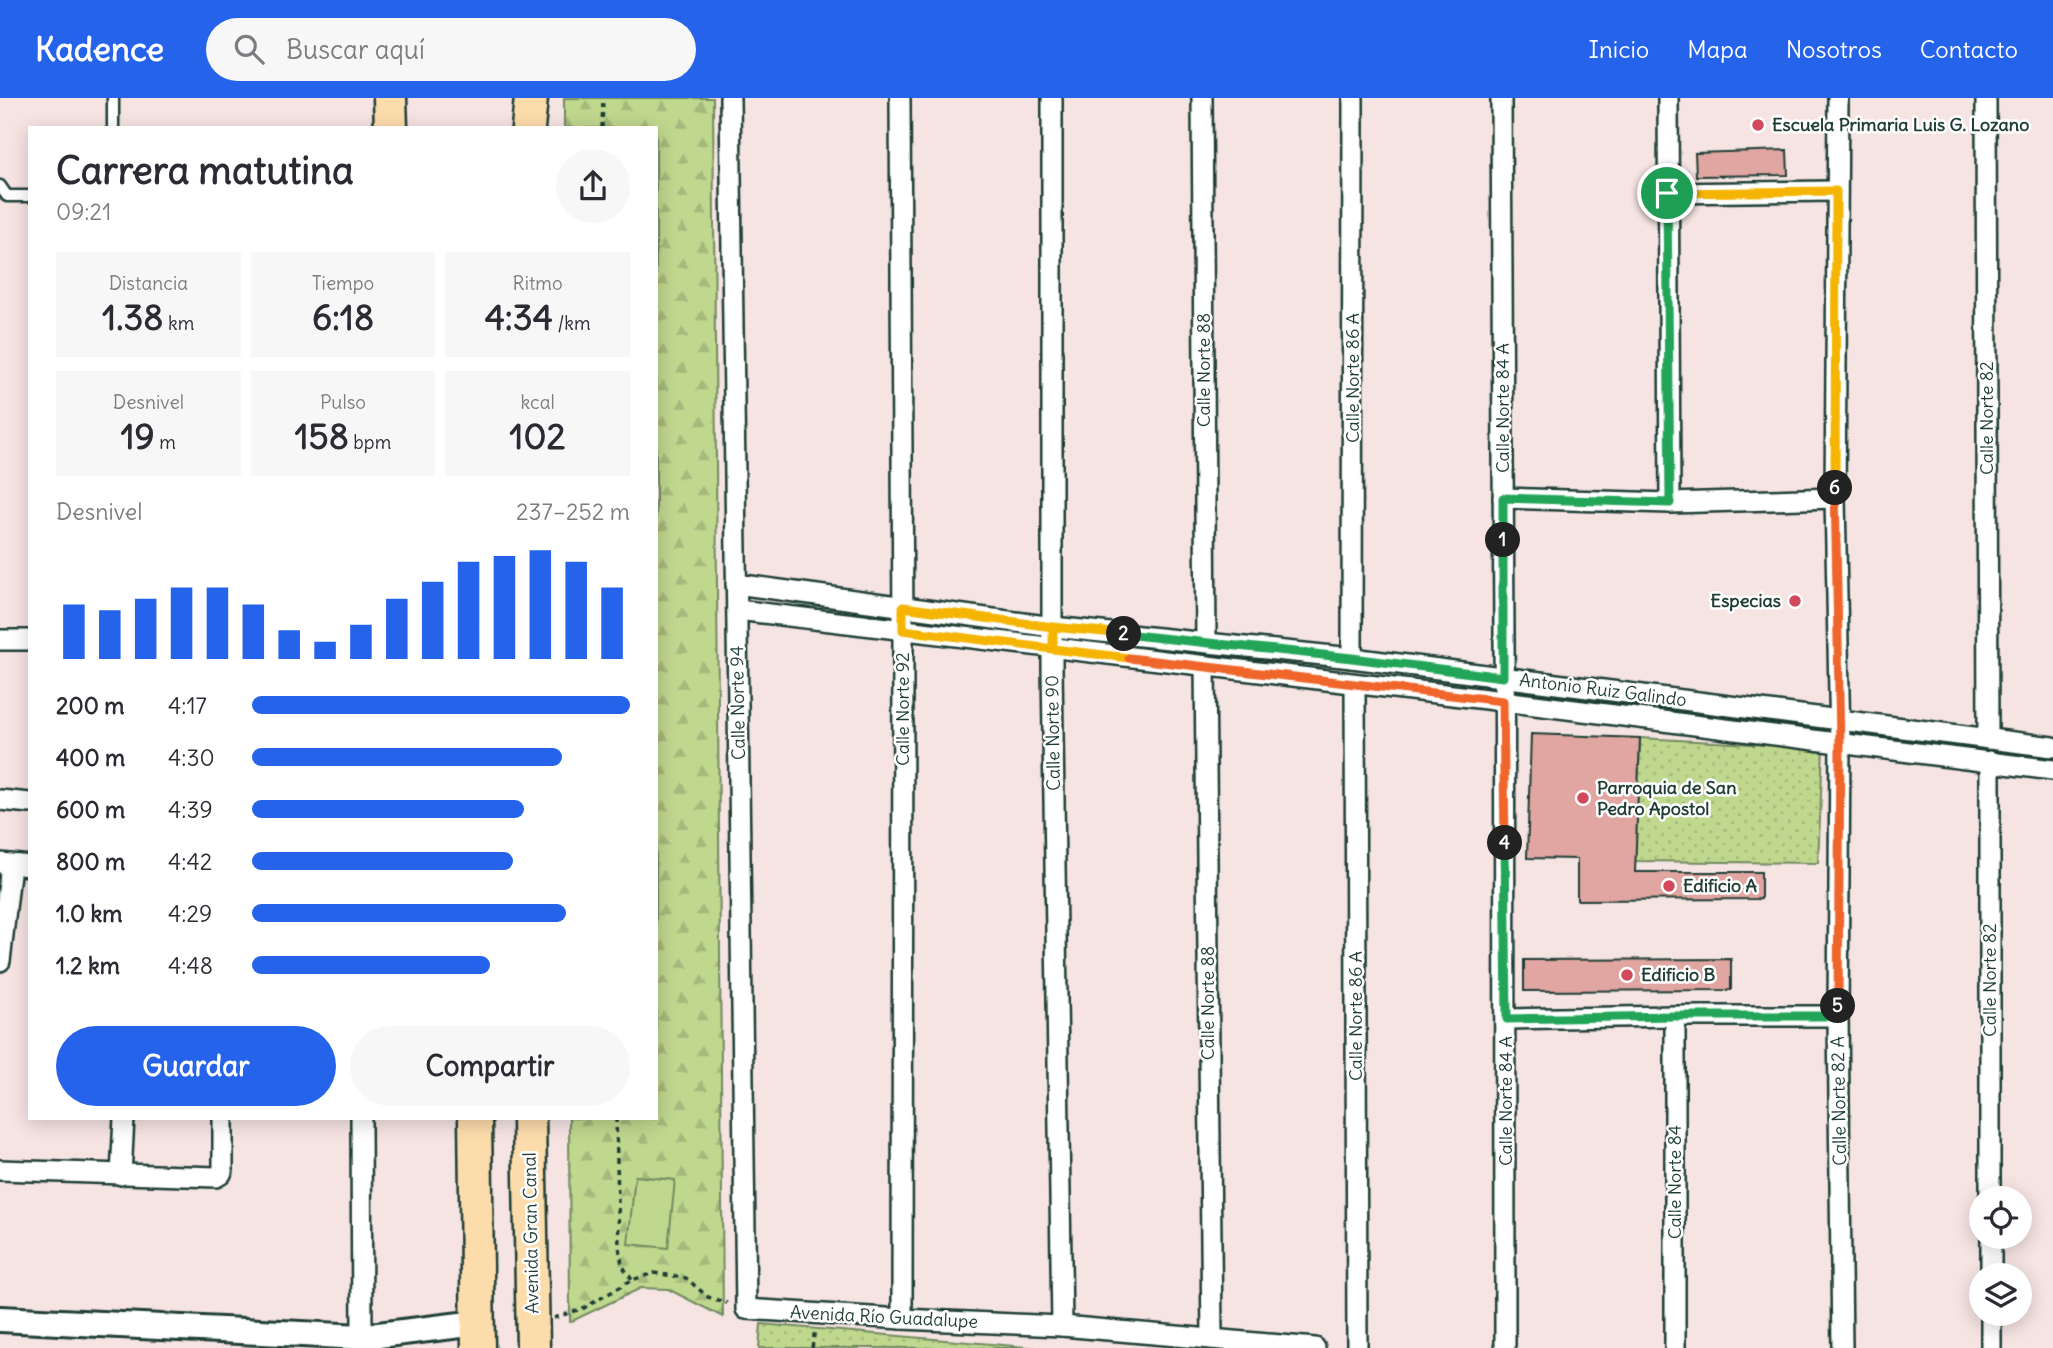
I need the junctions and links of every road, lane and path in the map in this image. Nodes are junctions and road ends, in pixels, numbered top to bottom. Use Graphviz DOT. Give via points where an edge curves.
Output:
graph roads {
  1 [pos="113,98"];
  2 [pos="390,98"];
  3 [pos="531,98"];
  4 [pos="603,98"];
  5 [pos="730,98"];
  6 [pos="900,98"];
  7 [pos="1052,98"];
  8 [pos="1202,98"];
  9 [pos="1353,98"];
  10 [pos="1501,98"];
  11 [pos="1668,98"];
  12 [pos="1838,98"];
  13 [pos="1986,98"];
  14 [pos="113,126"];
  15 [pos="391,126"];
  16 [pos="528,126"];
  17 [pos="602,126"];
  18 [pos="0,186"];
  19 [pos="1836,191"];
  20 [pos="1667,193"];
  21 [pos="28,196"];
  22 [pos="1503,498"];
  23 [pos="1835,498"];
  24 [pos="1670,503"];
  25 [pos="736,584"];
  26 [pos="903,607"];
  27 [pos="737,610"];
  28 [pos="1053,627"];
  29 [pos="903,630"];
  30 [pos="0,639"];
  31 [pos="28,640"];
  32 [pos="1206,642"];
  33 [pos="1053,649"];
  34 [pos="1352,658"];
  35 [pos="1205,666"];
  36 [pos="1503,677"];
  37 [pos="1355,684"];
  38 [pos="1503,701"];
  39 [pos="1839,721"];
  40 [pos="1987,739"];
  41 [pos="1840,743"];
  42 [pos="2053,747"];
  43 [pos="1990,761"];
  44 [pos="2053,770"];
  45 [pos="0,800"];
  46 [pos="28,803"];
  47 [pos="14,865"];
  48 [pos="0,961"];
  49 [pos="1675,1016"];
  50 [pos="1838,1016"];
  51 [pos="1507,1019"];
  52 [pos="124,1120"];
  53 [pos="223,1120"];
  54 [pos="361,1120"];
  55 [pos="475,1120"];
  56 [pos="529,1120"];
  57 [pos="616,1120"];
  58 [pos="0,1170"];
  59 [pos="121,1175"];
  60 [pos="1990,1186"];
  61 [pos="632,1280"];
  62 [pos="746,1309"];
  63 [pos="0,1319"];
  64 [pos="902,1319"];
  65 [pos="1062,1326"];
  66 [pos="1991,1326"];
  67 [pos="533,1335"];
  68 [pos="477,1336"];
  69 [pos="362,1337"];
  70 [pos="1212,1339"];
  71 [pos="1315,1348"];
  72 [pos="1357,1348"];
  73 [pos="1506,1348"];
  74 [pos="1675,1348"];
  75 [pos="1842,1348"];
  76 [pos="1991,1348"];
  1 -- 14 [label="lane"];
  2 -- 15 [label="main road"];
  3 -- 16 [label="main road"];
  4 -- 17 [label="path"];
  5 -- 25 [label="street, Calle Norte 94"];
  6 -- 26 [label="street, Calle Norte 92"];
  7 -- 28 [label="street, Calle Norte 90"];
  8 -- 32 [label="street, Calle Norte 88"];
  9 -- 34 [label="street, Calle Norte 86 A"];
  10 -- 22 [label="street, Calle Norte 84 A"];
  11 -- 20 [label="street"];
  12 -- 19 [label="street, Calle Norte 82 A"];
  13 -- 40 [label="street, Calle Norte 82"];
  18 -- 21 [label="lane" via="8,196"];
  19 -- 20 [label="street"];
  19 -- 23 [label="street, Calle Norte 82 A"];
  20 -- 24 [label="street"];
  22 -- 24 [label="street"];
  22 -- 36 [label="street, Calle Norte 84 A"];
  23 -- 24 [label="street"];
  23 -- 39 [label="street, Calle Norte 82 A"];
  25 -- 26 [label="street, Antonio Ruiz Galindo"];
  25 -- 27 [label="street, Calle Norte 94"];
  26 -- 28 [label="street, Antonio Ruiz Galindo"];
  26 -- 29 [label="street, Calle Norte 92"];
  27 -- 29 [label="street, Antonio Ruiz Galindo"];
  27 -- 62 [label="street, Calle Norte 94"];
  28 -- 32 [label="street, Antonio Ruiz Galindo"];
  28 -- 33 [label="street, Calle Norte 90"];
  29 -- 33 [label="street, Antonio Ruiz Galindo"];
  29 -- 64 [label="street, Calle Norte 92"];
  30 -- 31 [label="street"];
  32 -- 34 [label="street, Antonio Ruiz Galindo"];
  33 -- 35 [label="street, Antonio Ruiz Galindo"];
  33 -- 65 [label="street, Calle Norte 90"];
  34 -- 36 [label="street, Antonio Ruiz Galindo"];
  35 -- 37 [label="street, Antonio Ruiz Galindo"];
  35 -- 70 [label="street, Calle Norte 88"];
  36 -- 38 [label="street, Calle Norte 84 A"];
  36 -- 39 [label="street, Antonio Ruiz Galindo"];
  37 -- 38 [label="street, Antonio Ruiz Galindo"];
  37 -- 72 [label="street, Calle Norte 86 A"];
  38 -- 41 [label="street, Antonio Ruiz Galindo"];
  38 -- 51 [label="street, Calle Norte 84 A"];
  39 -- 40 [label="street, Antonio Ruiz Galindo"];
  39 -- 41 [label="street, Calle Norte 82 A"];
  40 -- 42 [label="street, Antonio Ruiz Galindo"];
  41 -- 43 [label="street, Antonio Ruiz Galindo"];
  41 -- 50 [label="street, Calle Norte 82 A"];
  43 -- 44 [label="street, Antonio Ruiz Galindo"];
  43 -- 60 [label="street, Calle Norte 82"];
  45 -- 46 [label="street"];
  47 -- 48 [label="street"];
  49 -- 50 [label="street"];
  49 -- 51 [label="street"];
  49 -- 74 [label="street, Calle Norte 84"];
  50 -- 75 [label="street, Calle Norte 82 A"];
  51 -- 73 [label="street, Calle Norte 84 A"];
  52 -- 59 [label="street"];
  53 -- 59 [label="street" via="221,1174 210,1178"];
  54 -- 69 [label="street"];
  55 -- 68 [label="main road"];
  56 -- 67 [label="main road, Avenida Gran Canal"];
  57 -- 61 [label="path" via="619,1246 622,1265"];
  58 -- 59 [label="street"];
  61 -- 62 [label="path" via="654,1273 686,1278 708,1297"];
  61 -- 67 [label="path"];
  62 -- 64 [label="street, Avenida Río Guadalupe"];
  63 -- 69 [label="street"];
  64 -- 65 [label="street, Avenida Río Guadalupe"];
  65 -- 70 [label="street, Avenida Río Guadalupe"];
  66 -- 76 [label="street"];
  68 -- 69 [label="street"];
  70 -- 71 [label="street, Avenida Río Guadalupe"];
}
